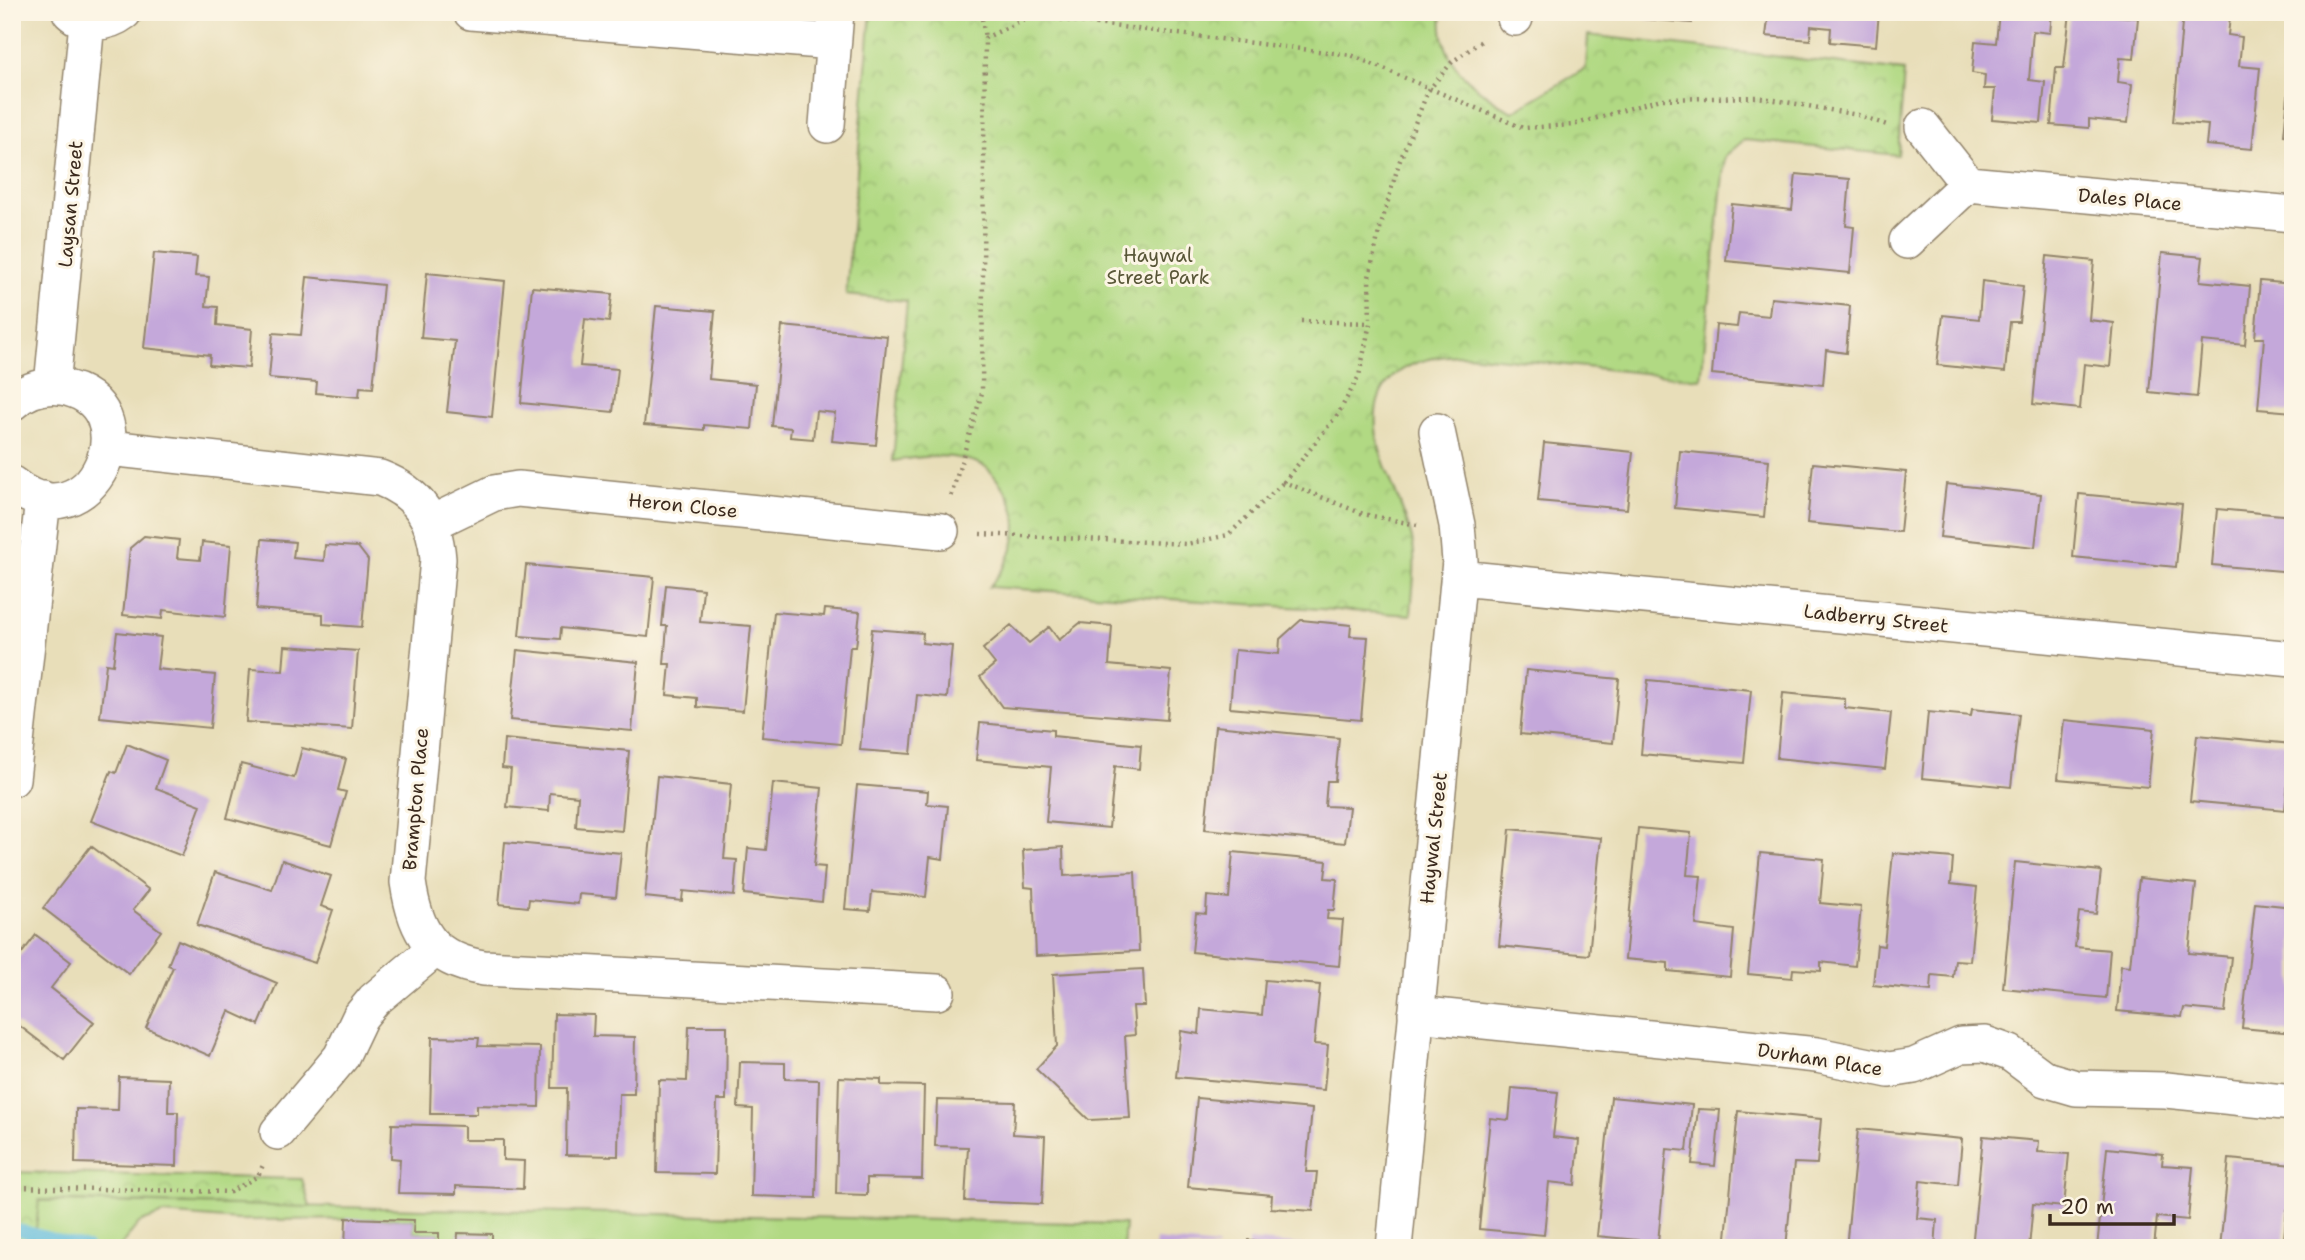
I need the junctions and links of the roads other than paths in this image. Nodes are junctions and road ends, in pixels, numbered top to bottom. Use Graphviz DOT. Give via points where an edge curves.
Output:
graph roads {
  1 [pos="124,12"];
  2 [pos="471,12"];
  3 [pos="78,17"];
  4 [pos="834,27"];
  5 [pos="827,125"];
  6 [pos="1923,127"];
  7 [pos="1968,184"];
  8 [pos="2293,214"];
  9 [pos="1907,241"];
  10 [pos="52,386"];
  11 [pos="12,403"];
  12 [pos="1437,431"];
  13 [pos="109,448"];
  14 [pos="12,484"];
  15 [pos="43,499"];
  16 [pos="432,523"];
  17 [pos="941,531"];
  18 [pos="1459,578"];
  19 [pos="2293,659"];
  20 [pos="12,779"];
  21 [pos="435,949"];
  22 [pos="937,992"];
  23 [pos="1416,1014"];
  24 [pos="2293,1103"];
  25 [pos="278,1132"];
  26 [pos="1394,1248"];
  1 -- 3 [label="street" via="110,20"];
  2 -- 4 [label="street"];
  3 -- 10 [label="street, Laysan Street"];
  4 -- 5 [label="street"];
  6 -- 7 [label="street"];
  7 -- 8 [label="street, Dales Place"];
  7 -- 9 [label="street"];
  10 -- 11 [label="street" via="35,389"];
  10 -- 13 [label="street" via="88,398 108,430"];
  12 -- 18 [label="street, Haywal Street" via="1460,543"];
  13 -- 15 [label="street" via="104,467 80,493"];
  13 -- 16 [label="street, Brampton Place" via="380,478 412,494"];
  14 -- 15 [label="street"];
  15 -- 20 [label="street"];
  16 -- 17 [label="street, Heron Close" via="494,493 518,489"];
  16 -- 21 [label="street, Brampton Place" via="437,579 408,881 415,916"];
  18 -- 19 [label="street, Ladberry Street"];
  18 -- 23 [label="street, Haywal Street"];
  21 -- 22 [label="street" via="463,965 484,968"];
  21 -- 25 [label="street" via="374,1000 332,1068"];
  23 -- 24 [label="street, Durham Place" via="1816,1055 1889,1070 1914,1066 1961,1045 1985,1044 2010,1053 2045,1079 2076,1088 2166,1090"];
  23 -- 26 [label="street, Haywal Street"];
}
